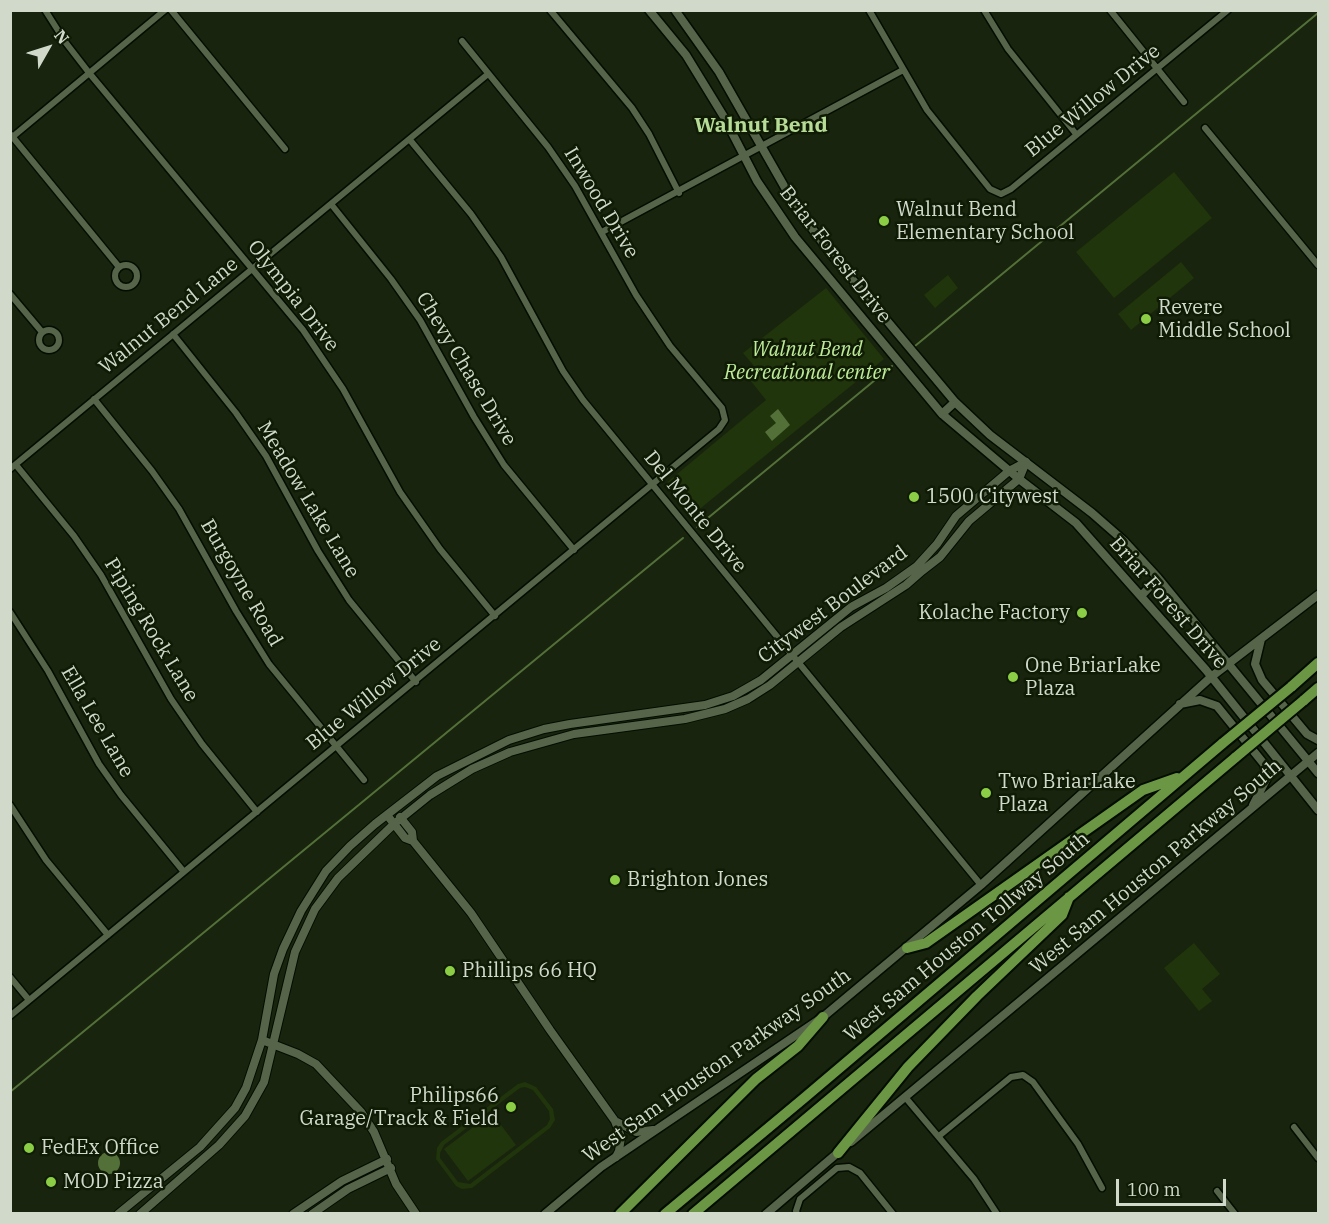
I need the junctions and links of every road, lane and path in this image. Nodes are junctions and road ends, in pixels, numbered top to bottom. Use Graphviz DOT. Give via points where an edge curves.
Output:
graph roads {
  1 [pos="45,10"];
  2 [pos="165,10"];
  3 [pos="171,10"];
  4 [pos="550,10"];
  5 [pos="649,10"];
  6 [pos="675,10"];
  7 [pos="869,10"];
  8 [pos="984,10"];
  9 [pos="1110,10"];
  10 [pos="1228,10"];
  11 [pos="462,41"];
  12 [pos="1158,69"];
  13 [pos="903,70"];
  14 [pos="90,74"];
  15 [pos="488,74"];
  16 [pos="1184,102"];
  17 [pos="1205,128"];
  18 [pos="1076,134"];
  19 [pos="11,137"];
  20 [pos="410,140"];
  21 [pos="761,147"];
  22 [pos="285,149"];
  23 [pos="744,156"];
  24 [pos="679,192"];
  25 [pos="331,204"];
  26 [pos="602,232"];
  27 [pos="1318,265"];
  28 [pos="118,267"];
  29 [pos="252,269"];
  30 [pos="10,294"];
  31 [pos="886,320"];
  32 [pos="42,332"];
  33 [pos="873,332"];
  34 [pos="173,334"];
  35 [pos="704,387"];
  36 [pos="94,399"];
  37 [pos="955,402"];
  38 [pos="942,414"];
  39 [pos="1026,462"];
  40 [pos="13,467"];
  41 [pos="1009,471"];
  42 [pos="1019,479"];
  43 [pos="651,486"];
  44 [pos="574,550"];
  45 [pos="1158,578"];
  46 [pos="1318,595"];
  47 [pos="1141,596"];
  48 [pos="10,612"];
  49 [pos="495,616"];
  50 [pos="1261,639"];
  51 [pos="791,655"];
  52 [pos="798,663"];
  53 [pos="1228,663"];
  54 [pos="1318,663"];
  55 [pos="1211,677"];
  56 [pos="416,682"];
  57 [pos="1318,688"];
  58 [pos="1179,705"];
  59 [pos="1318,740"];
  60 [pos="336,747"];
  61 [pos="1318,753"];
  62 [pos="1309,761"];
  63 [pos="1318,773"];
  64 [pos="1183,776"];
  65 [pos="1290,776"];
  66 [pos="364,780"];
  67 [pos="10,806"];
  68 [pos="1251,808"];
  69 [pos="394,810"];
  70 [pos="1318,810"];
  71 [pos="257,812"];
  72 [pos="387,815"];
  73 [pos="398,821"];
  74 [pos="184,872"];
  75 [pos="981,885"];
  76 [pos="1070,896"];
  77 [pos="108,935"];
  78 [pos="907,948"];
  79 [pos="10,977"];
  80 [pos="29,1000"];
  81 [pos="10,1016"];
  82 [pos="823,1017"];
  83 [pos="262,1040"];
  84 [pos="274,1044"];
  85 [pos="905,1097"];
  86 [pos="615,1121"];
  87 [pos="663,1125"];
  88 [pos="1294,1127"];
  89 [pos="939,1136"];
  90 [pos="838,1153"];
  91 [pos="616,1157"];
  92 [pos="1318,1158"];
  93 [pos="387,1159"];
  94 [pos="391,1168"];
  95 [pos="1102,1188"];
  96 [pos="1218,1191"];
  97 [pos="117,1214"];
  98 [pos="140,1214"];
  99 [pos="293,1214"];
  100 [pos="312,1214"];
  101 [pos="416,1214"];
  102 [pos="545,1214"];
  103 [pos="620,1214"];
  104 [pos="665,1214"];
  105 [pos="693,1214"];
  106 [pos="766,1214"];
  107 [pos="797,1214"];
  108 [pos="893,1214"];
  109 [pos="997,1214"];
  110 [pos="1235,1214"];
  1 -- 14 [label="street, Olympia Drive"];
  2 -- 14 [label="street"];
  3 -- 22 [label="street"];
  4 -- 24 [label="street" via="632,108"];
  5 -- 23 [label="main road, Briar Forest Drive" via="686,55"];
  6 -- 21 [label="main road, Briar Forest Drive" via="718,70"];
  7 -- 13 [label="street"];
  8 -- 18 [label="street" via="1008,49"];
  9 -- 12 [label="street"];
  10 -- 12 [label="street, Blue Willow Drive"];
  11 -- 15 [label="street, Inwood Drive"];
  12 -- 16 [label="street"];
  12 -- 18 [label="street, Blue Willow Drive"];
  13 -- 18 [label="street, Blue Willow Drive" via="927,110 990,189 1001,194"];
  13 -- 21 [label="street"];
  14 -- 19 [label="street"];
  14 -- 29 [label="street, Olympia Drive"];
  15 -- 20 [label="street, Walnut Bend Lane"];
  15 -- 26 [label="street, Inwood Drive" via="548,147"];
  17 -- 27 [label="street"];
  19 -- 28 [label="street"];
  20 -- 25 [label="street, Walnut Bend Lane"];
  20 -- 43 [label="street, Del Monte Drive" via="483,231 563,371"];
  21 -- 23 [label="street"];
  21 -- 31 [label="main road, Briar Forest Drive" via="796,207"];
  23 -- 24 [label="street"];
  23 -- 33 [label="main road, Briar Forest Drive" via="795,237"];
  24 -- 26 [label="street"];
  25 -- 29 [label="street, Walnut Bend Lane"];
  25 -- 44 [label="street, Chevy Chase Drive" via="420,320 504,465"];
  26 -- 35 [label="street, Inwood Drive" via="636,295"];
  29 -- 34 [label="street, Walnut Bend Lane"];
  29 -- 49 [label="street, Olympia Drive" via="303,330 343,389 400,492"];
  30 -- 32 [label="street"];
  31 -- 33 [label="main road"];
  31 -- 37 [label="main road, Briar Forest Drive"];
  33 -- 38 [label="main road, Briar Forest Drive"];
  34 -- 36 [label="street, Walnut Bend Lane"];
  34 -- 56 [label="street, Meadow Lake Lane" via="266,456 349,600"];
  35 -- 43 [label="street, Blue Willow Drive" via="722,408 725,420 720,429"];
  36 -- 40 [label="street, Walnut Bend Lane"];
  36 -- 60 [label="street, Burgoyne Road" via="179,508 268,664"];
  37 -- 38 [label="main road"];
  37 -- 39 [label="main road, Briar Forest Drive"];
  38 -- 41 [label="main road, Briar Forest Drive"];
  39 -- 41 [label="street, Citywest Boulevard"];
  39 -- 42 [label="street, Citywest Boulevard"];
  39 -- 45 [label="main road, Briar Forest Drive" via="1124,541"];
  40 -- 71 [label="street, Piping Rock Lane" via="74,536 101,575 171,699"];
  41 -- 42 [label="main road, Briar Forest Drive"];
  41 -- 51 [label="street, Citywest Boulevard" via="956,516 916,566 851,607"];
  42 -- 47 [label="main road, Briar Forest Drive" via="1076,523"];
  42 -- 52 [label="street, Citywest Boulevard" via="969,521 940,557 906,585 841,627"];
  43 -- 44 [label="street, Blue Willow Drive"];
  43 -- 51 [label="street, Del Monte Drive"];
  44 -- 49 [label="street, Blue Willow Drive"];
  45 -- 47 [label="main road"];
  45 -- 53 [label="main road, Briar Forest Drive"];
  46 -- 50 [label="main road, West Sam Houston Parkway South"];
  47 -- 55 [label="main road, Briar Forest Drive"];
  48 -- 74 [label="street, Ella Lee Lane" via="99,764"];
  49 -- 56 [label="street, Blue Willow Drive"];
  50 -- 53 [label="main road, West Sam Houston Parkway South"];
  50 -- 59 [label="main road" via="1255,664 1263,680 1307,734"];
  51 -- 52 [label="street, Del Monte Drive"];
  51 -- 69 [label="street, Citywest Boulevard" via="761,680 733,696 705,705 570,724 509,740 437,776"];
  52 -- 73 [label="street, Citywest Boulevard" via="771,685 725,709 685,719 574,734 510,752 472,769"];
  52 -- 75 [label="street, Del Monte Drive"];
  53 -- 55 [label="main road, West Sam Houston Parkway South"];
  53 -- 62 [label="main road, Briar Forest Drive"];
  54 -- 64 [label="highway, West Sam Houston Tollway South, bridge"];
  55 -- 58 [label="main road, West Sam Houston Parkway South"];
  55 -- 65 [label="main road, Briar Forest Drive"];
  56 -- 60 [label="street, Blue Willow Drive"];
  57 -- 76 [label="highway, West Sam Houston Tollway South, bridge"];
  58 -- 68 [label="main road" via="1200,699 1217,706 1264,764 1268,776"];
  58 -- 75 [label="main road, West Sam Houston Parkway South"];
  60 -- 66 [label="street, Burgoyne Road"];
  60 -- 71 [label="street, Blue Willow Drive"];
  61 -- 62 [label="main road, West Sam Houston Parkway South"];
  62 -- 63 [label="main road, Briar Forest Drive"];
  62 -- 65 [label="main road, West Sam Houston Parkway South"];
  64 -- 78 [label="highway" via="1143,790 926,943"];
  64 -- 104 [label="highway, West Sam Houston Tollway South"];
  65 -- 68 [label="main road, West Sam Houston Parkway South"];
  65 -- 70 [label="main road, Briar Forest Drive"];
  67 -- 77 [label="street" via="46,860"];
  68 -- 85 [label="main road, West Sam Houston Parkway South"];
  69 -- 72 [label="street, Citywest Boulevard"];
  69 -- 73 [label="street"];
  71 -- 74 [label="street, Blue Willow Drive"];
  72 -- 73 [label="street"];
  72 -- 83 [label="street, Citywest Boulevard" via="326,871 301,911 274,974"];
  73 -- 84 [label="street, Citywest Boulevard" via="338,878 315,909 295,952"];
  73 -- 86 [label="street" via="412,832 413,841 471,913"];
  74 -- 77 [label="street, Blue Willow Drive"];
  75 -- 78 [label="main road, West Sam Houston Parkway South"];
  76 -- 90 [label="highway" via="1062,915 908,1067"];
  76 -- 105 [label="highway, West Sam Houston Tollway South"];
  77 -- 80 [label="street, Blue Willow Drive"];
  78 -- 82 [label="main road, West Sam Houston Parkway South"];
  79 -- 80 [label="street"];
  80 -- 81 [label="street, Blue Willow Drive"];
  82 -- 87 [label="main road, West Sam Houston Parkway South"];
  82 -- 103 [label="highway" via="798,1046 756,1080"];
  83 -- 84 [label="street"];
  83 -- 97 [label="street, Citywest Boulevard" via="246,1089 235,1108 200,1147"];
  84 -- 93 [label="street" via="316,1065 361,1112"];
  84 -- 98 [label="street, Citywest Boulevard" via="264,1082 245,1116 219,1145"];
  85 -- 89 [label="street"];
  85 -- 90 [label="main road, West Sam Houston Parkway South"];
  86 -- 87 [label="street" via="636,1132"];
  86 -- 91 [label="street" via="621,1137"];
  87 -- 91 [label="main road, West Sam Houston Parkway South"];
  88 -- 92 [label="street"];
  89 -- 95 [label="street" via="1011,1077 1023,1075 1033,1082 1078,1144"];
  89 -- 109 [label="street"];
  90 -- 106 [label="main road, West Sam Houston Parkway South"];
  91 -- 102 [label="main road, West Sam Houston Parkway South"];
  93 -- 94 [label="street"];
  93 -- 99 [label="street" via="342,1181"];
  94 -- 100 [label="street" via="348,1189"];
  94 -- 101 [label="street" via="396,1184"];
  96 -- 110 [label="street"];
  107 -- 108 [label="street" via="800,1199 837,1168 849,1167 860,1173"];
}
